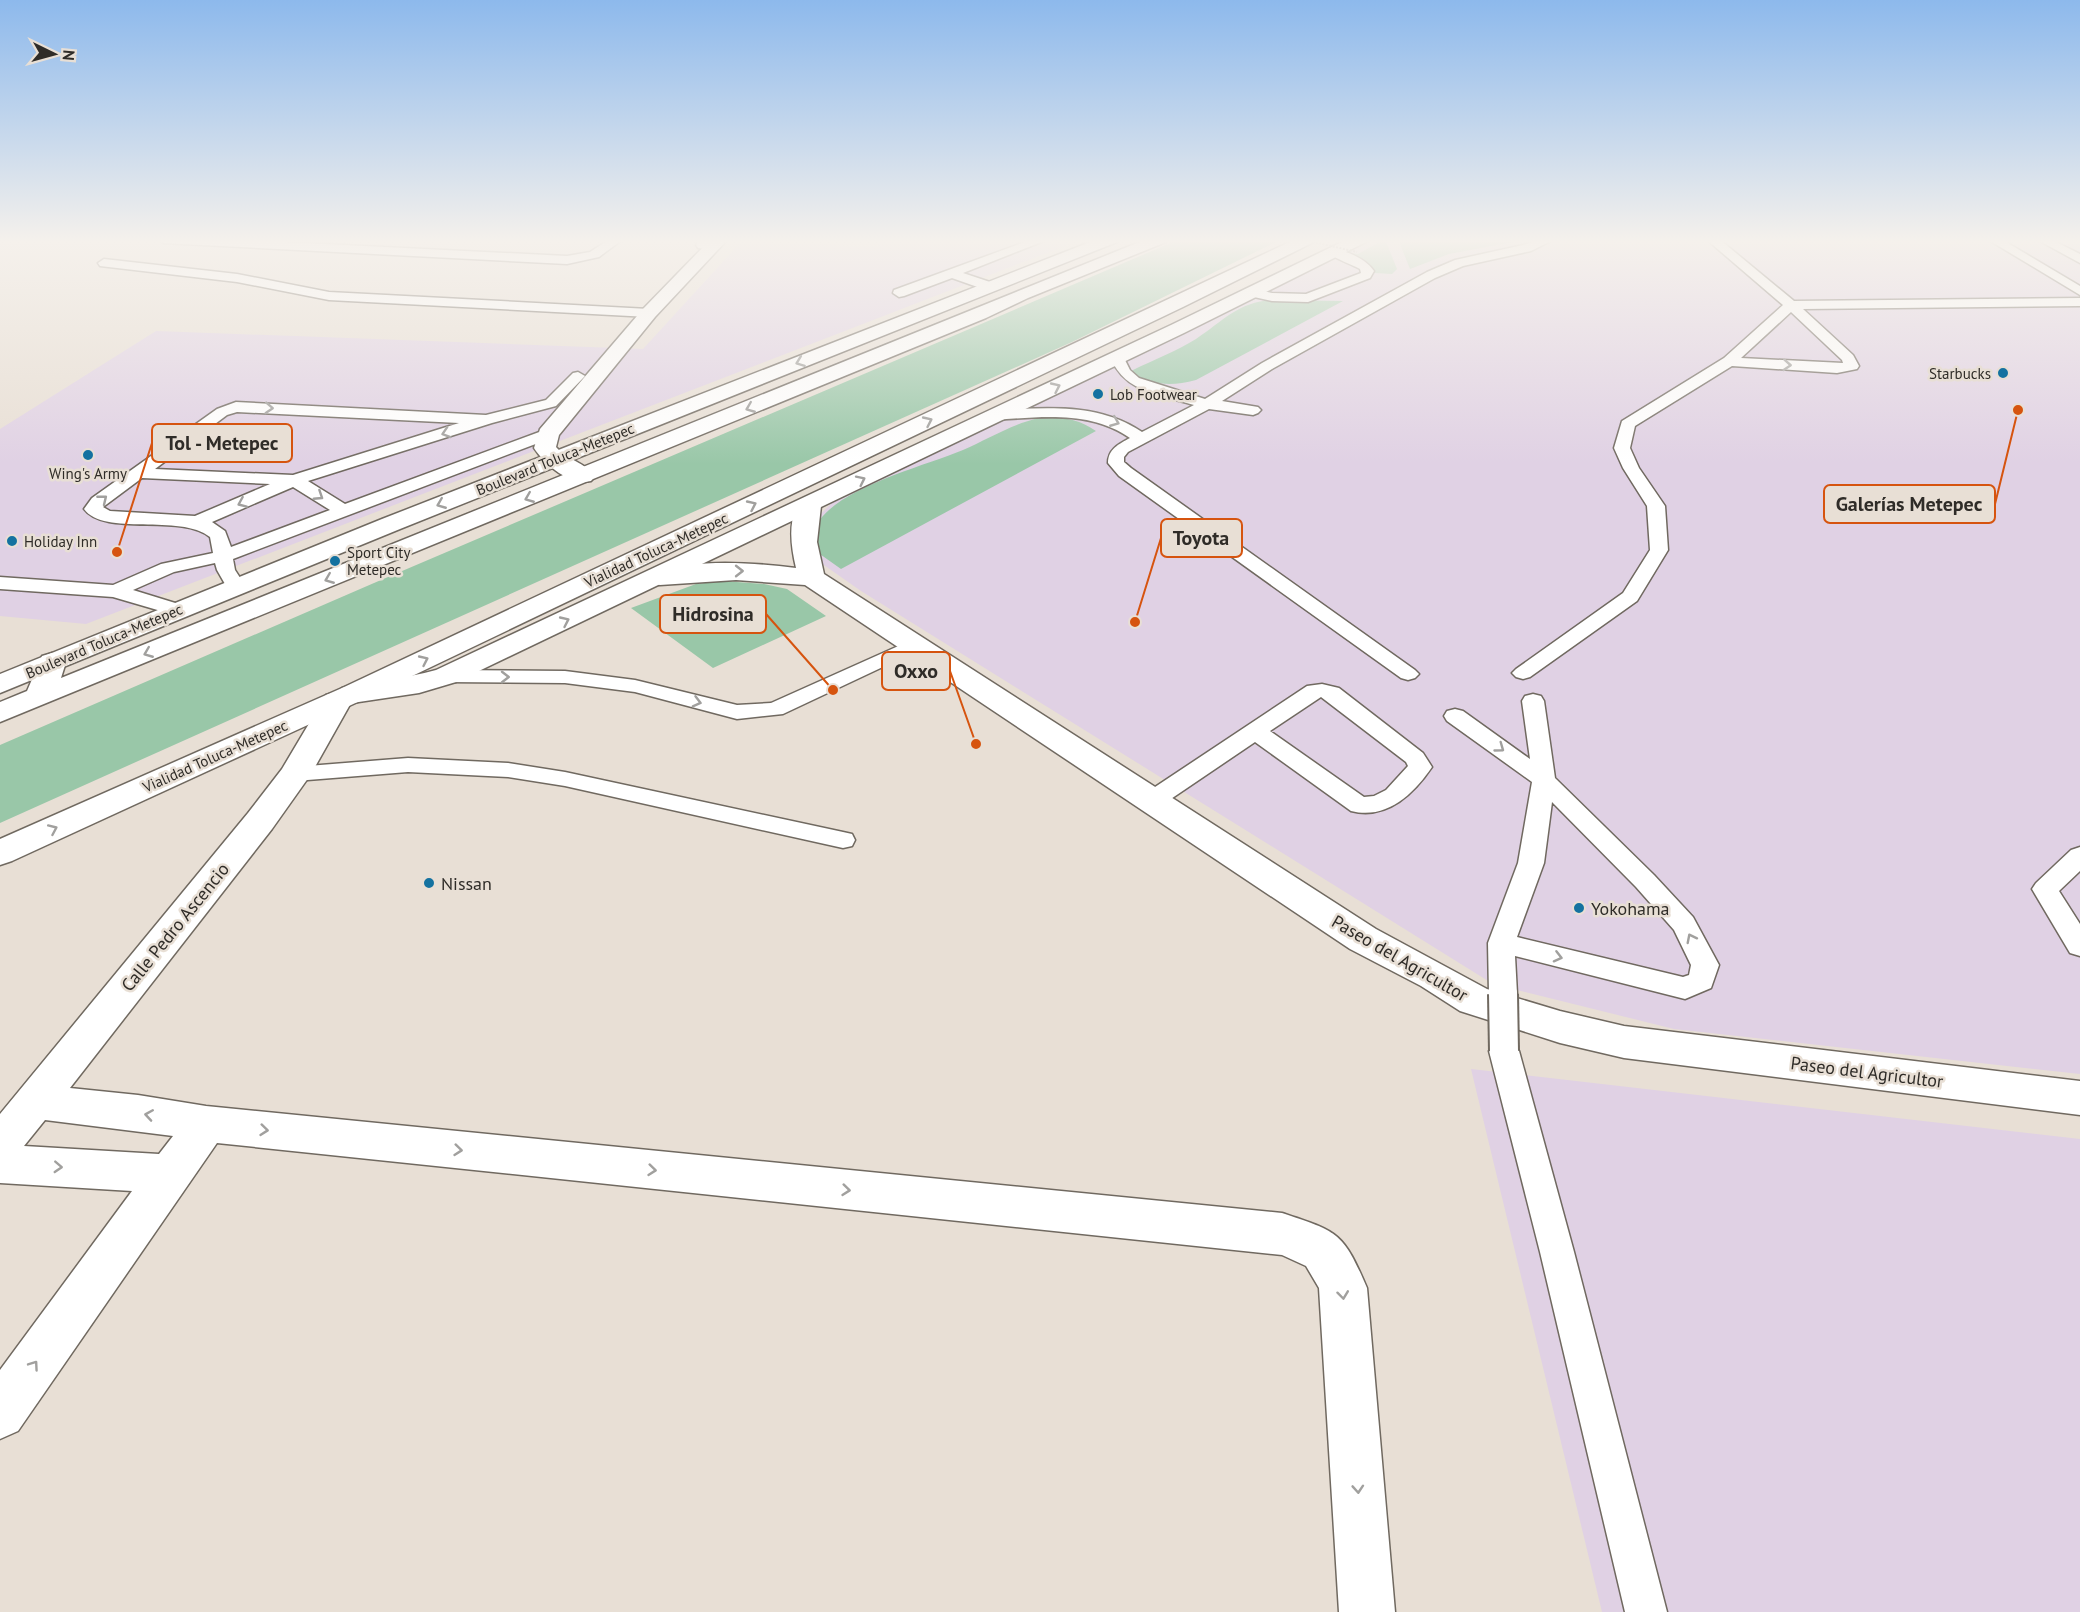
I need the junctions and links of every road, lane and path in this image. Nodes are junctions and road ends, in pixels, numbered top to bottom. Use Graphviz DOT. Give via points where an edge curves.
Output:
graph roads {
  1 [pos="648,314"];
  2 [pos="916,314"];
  3 [pos="979,314"];
  4 [pos="1153,314"];
  5 [pos="1207,314"];
  6 [pos="1360,314"];
  7 [pos="1781,314"];
  8 [pos="1801,314"];
  9 [pos="1118,359"];
  10 [pos="1729,361"];
  11 [pos="578,376"];
  12 [pos="1207,404"];
  13 [pos="1253,410"];
  14 [pos="995,416"];
  15 [pos="486,420"];
  16 [pos="1140,438"];
  17 [pos="551,446"];
  18 [pos="138,473"];
  19 [pos="313,474"];
  20 [pos="583,476"];
  21 [pos="294,480"];
  22 [pos="366,503"];
  23 [pos="809,506"];
  24 [pos="344,511"];
  25 [pos="197,522"];
  26 [pos="391,524"];
  27 [pos="224,556"];
  28 [pos="660,577"];
  29 [pos="812,578"];
  30 [pos="0,583"];
  31 [pos="236,587"];
  32 [pos="115,591"];
  33 [pos="178,610"];
  34 [pos="914,645"];
  35 [pos="52,662"];
  36 [pos="1523,673"];
  37 [pos="1407,674"];
  38 [pos="446,676"];
  39 [pos="0,684"];
  40 [pos="345,698"];
  41 [pos="1533,701"];
  42 [pos="17,703"];
  43 [pos="1455,716"];
  44 [pos="1255,731"];
  45 [pos="295,774"];
  46 [pos="1544,780"];
  47 [pos="1151,801"];
  48 [pos="843,840"];
  49 [pos="0,853"];
  50 [pos="2080,856"];
  51 [pos="1501,943"];
  52 [pos="2080,946"];
  53 [pos="2080,1098"];
  54 [pos="35,1102"];
  55 [pos="206,1124"];
  56 [pos="0,1145"];
  57 [pos="0,1164"];
  58 [pos="169,1174"];
  59 [pos="0,1413"];
  60 [pos="1367,1612"];
  61 [pos="1646,1612"];
  1 -- 17 [label="main road"];
  2 -- 17 [label="main road, Boulevard Toluca-Metepec, one-way"];
  3 -- 20 [label="main road, one-way"];
  40 -- 4 [label="main road, Vialidad Toluca-Metepec, one-way"];
  5 -- 9 [label="main road"];
  6 -- 12 [label="lane"];
  7 -- 10 [label="lane"];
  10 -- 8 [label="lane, one-way" via="1838,369 1852,366"];
  9 -- 12 [label="lane" via="1134,381"];
  14 -- 9 [label="main road, one-way"];
  10 -- 36 [label="lane" via="1628,424 1622,448 1656,506 1659,550 1630,597"];
  11 -- 15 [label="lane" via="551,403"];
  12 -- 13 [label="lane"];
  12 -- 16 [label="lane"];
  14 -- 16 [label="lane, one-way" via="1059,412 1094,416 1123,425"];
  23 -- 14 [label="main road, one-way"];
  18 -- 15 [label="lane, one-way" via="222,412 236,407"];
  15 -- 19 [label="lane, one-way"];
  16 -- 37 [label="lane" via="1116,456 1116,463 1125,472"];
  17 -- 20 [label="main road"];
  17 -- 22 [label="lane"];
  17 -- 26 [label="main road, Boulevard Toluca-Metepec, one-way"];
  18 -- 21 [label="lane"];
  25 -- 18 [label="lane, one-way" via="106,516 93,509"];
  19 -- 21 [label="lane"];
  19 -- 22 [label="lane"];
  20 -- 42 [label="main road, one-way"];
  21 -- 24 [label="lane, one-way"];
  21 -- 25 [label="lane, one-way"];
  22 -- 24 [label="lane"];
  22 -- 26 [label="lane" via="390,515"];
  23 -- 28 [label="main road"];
  23 -- 29 [label="main road" via="803,525 803,547"];
  24 -- 27 [label="lane"];
  25 -- 27 [label="lane" via="219,535"];
  26 -- 31 [label="main road, Boulevard Toluca-Metepec"];
  27 -- 31 [label="lane" via="226,570"];
  27 -- 32 [label="lane" via="168,568"];
  28 -- 29 [label="main road, Paseo del Agricultor, one-way" via="754,571"];
  38 -- 28 [label="main road, one-way"];
  29 -- 34 [label="main road, Paseo del Agricultor"];
  30 -- 32 [label="lane"];
  31 -- 33 [label="main road, Boulevard Toluca-Metepec"];
  32 -- 33 [label="lane"];
  33 -- 35 [label="main road, Boulevard Toluca-Metepec"];
  38 -- 34 [label="lane, one-way" via="565,677 635,686 737,712 757,712 776,709"];
  34 -- 47 [label="main road, Paseo del Agricultor"];
  35 -- 39 [label="main road, Boulevard Toluca-Metepec"];
  35 -- 42 [label="main road"];
  38 -- 40 [label="main road"];
  40 -- 45 [label="main road, Calle Pedro Ascencio"];
  49 -- 40 [label="main road, Vialidad Toluca-Metepec, one-way"];
  41 -- 46 [label="lane"];
  43 -- 46 [label="lane, one-way"];
  44 -- 44 [label="lane" via="1359,805 1376,806 1391,799 1420,767 1415,758 1322,690"];
  44 -- 47 [label="lane"];
  45 -- 48 [label="lane" via="408,765 508,770 565,778"];
  45 -- 54 [label="main road, Calle Pedro Ascencio"];
  46 -- 51 [label="lane" via="1531,863"];
  51 -- 46 [label="lane, one-way" via="1686,988 1701,981 1705,965 1684,924"];
  47 -- 53 [label="main road, Paseo del Agricultor" via="1363,939 1474,1000 1624,1042"];
  50 -- 52 [label="lane" via="2044,889"];
  51 -- 61 [label="lane, bridge" via="1504,1051"];
  55 -- 54 [label="main road, one-way"];
  54 -- 56 [label="main road, Calle Pedro Ascencio"];
  55 -- 58 [label="main road"];
  55 -- 60 [label="main road, one-way" via="1282,1234 1316,1245 1332,1260 1343,1288"];
  57 -- 58 [label="main road, one-way"];
  59 -- 58 [label="main road, one-way"];
}
